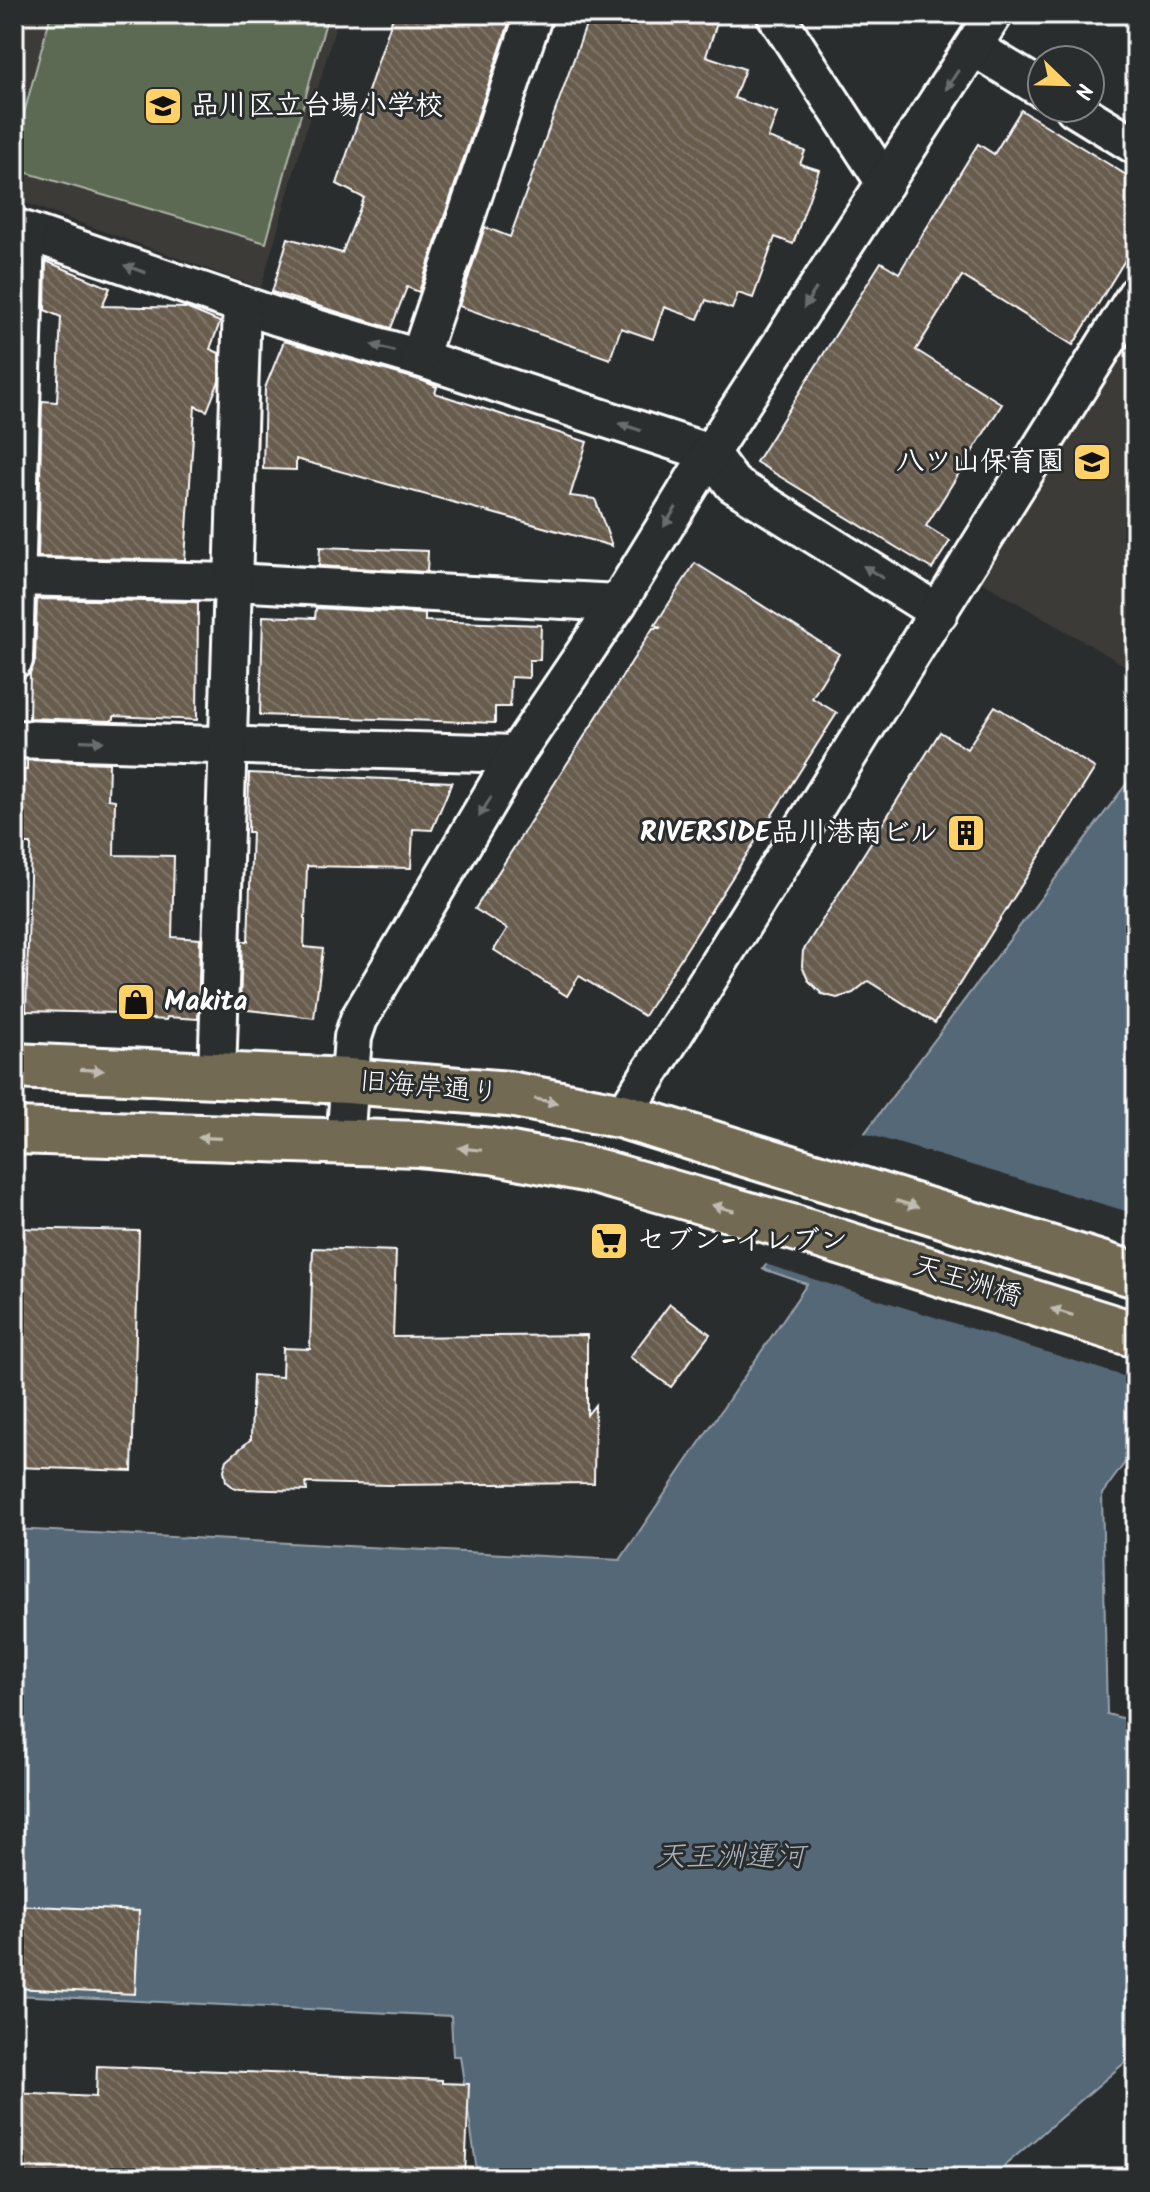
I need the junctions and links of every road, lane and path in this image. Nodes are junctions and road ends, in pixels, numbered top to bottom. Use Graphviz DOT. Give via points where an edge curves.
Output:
graph roads {
  1 [pos="534,14"];
  2 [pos="775,14"];
  3 [pos="994,14"];
  4 [pos="973,47"];
  5 [pos="1026,79"];
  6 [pos="1100,124"];
  7 [pos="1136,146"];
  8 [pos="885,183"];
  9 [pos="20,230"];
  10 [pos="1136,295"];
  11 [pos="242,305"];
  12 [pos="419,358"];
  13 [pos="17,430"];
  14 [pos="710,453"];
  15 [pos="15,577"];
  16 [pos="233,582"];
  17 [pos="618,603"];
  18 [pos="939,613"];
  19 [pos="14,660"];
  20 [pos="14,739"];
  21 [pos="228,746"];
  22 [pos="516,754"];
  23 [pos="14,1066"];
  24 [pos="217,1076"];
  25 [pos="348,1081"];
  26 [pos="623,1116"];
  27 [pos="14,1131"];
  28 [pos="345,1142"];
  29 [pos="833,1181"];
  30 [pos="798,1229"];
  31 [pos="1136,1275"];
  32 [pos="1136,1335"];
  1 -- 12 [label="street"];
  2 -- 8 [label="street"];
  3 -- 4 [label="street"];
  4 -- 5 [label="street"];
  4 -- 8 [label="street, one-way"];
  6 -- 7 [label="street"];
  8 -- 14 [label="street, one-way"];
  11 -- 9 [label="street, one-way"];
  9 -- 13 [label="street"];
  10 -- 18 [label="street"];
  12 -- 11 [label="street, one-way"];
  11 -- 16 [label="street"];
  14 -- 12 [label="street, one-way"];
  13 -- 15 [label="street"];
  14 -- 17 [label="street, one-way"];
  18 -- 14 [label="street, one-way" via="733,484"];
  15 -- 16 [label="street"];
  15 -- 19 [label="street"];
  16 -- 17 [label="street"];
  16 -- 21 [label="street"];
  17 -- 22 [label="street"];
  18 -- 26 [label="street"];
  20 -- 21 [label="street, one-way"];
  21 -- 22 [label="street"];
  21 -- 24 [label="street"];
  22 -- 25 [label="street, one-way" via="359,1019"];
  23 -- 24 [label="main road, 旧海岸通り, one-way"];
  24 -- 25 [label="main road, 旧海岸通り"];
  25 -- 26 [label="main road, 旧海岸通り, one-way" via="509,1094"];
  25 -- 28 [label="street"];
  26 -- 29 [label="main road, 旧海岸通り"];
  28 -- 27 [label="main road, 旧海岸通り, one-way"];
  30 -- 28 [label="main road, 旧海岸通り, one-way" via="595,1171 491,1151"];
  29 -- 31 [label="main road, 天王洲橋, one-way"];
  32 -- 30 [label="main road, 天王洲橋, one-way"];
}
